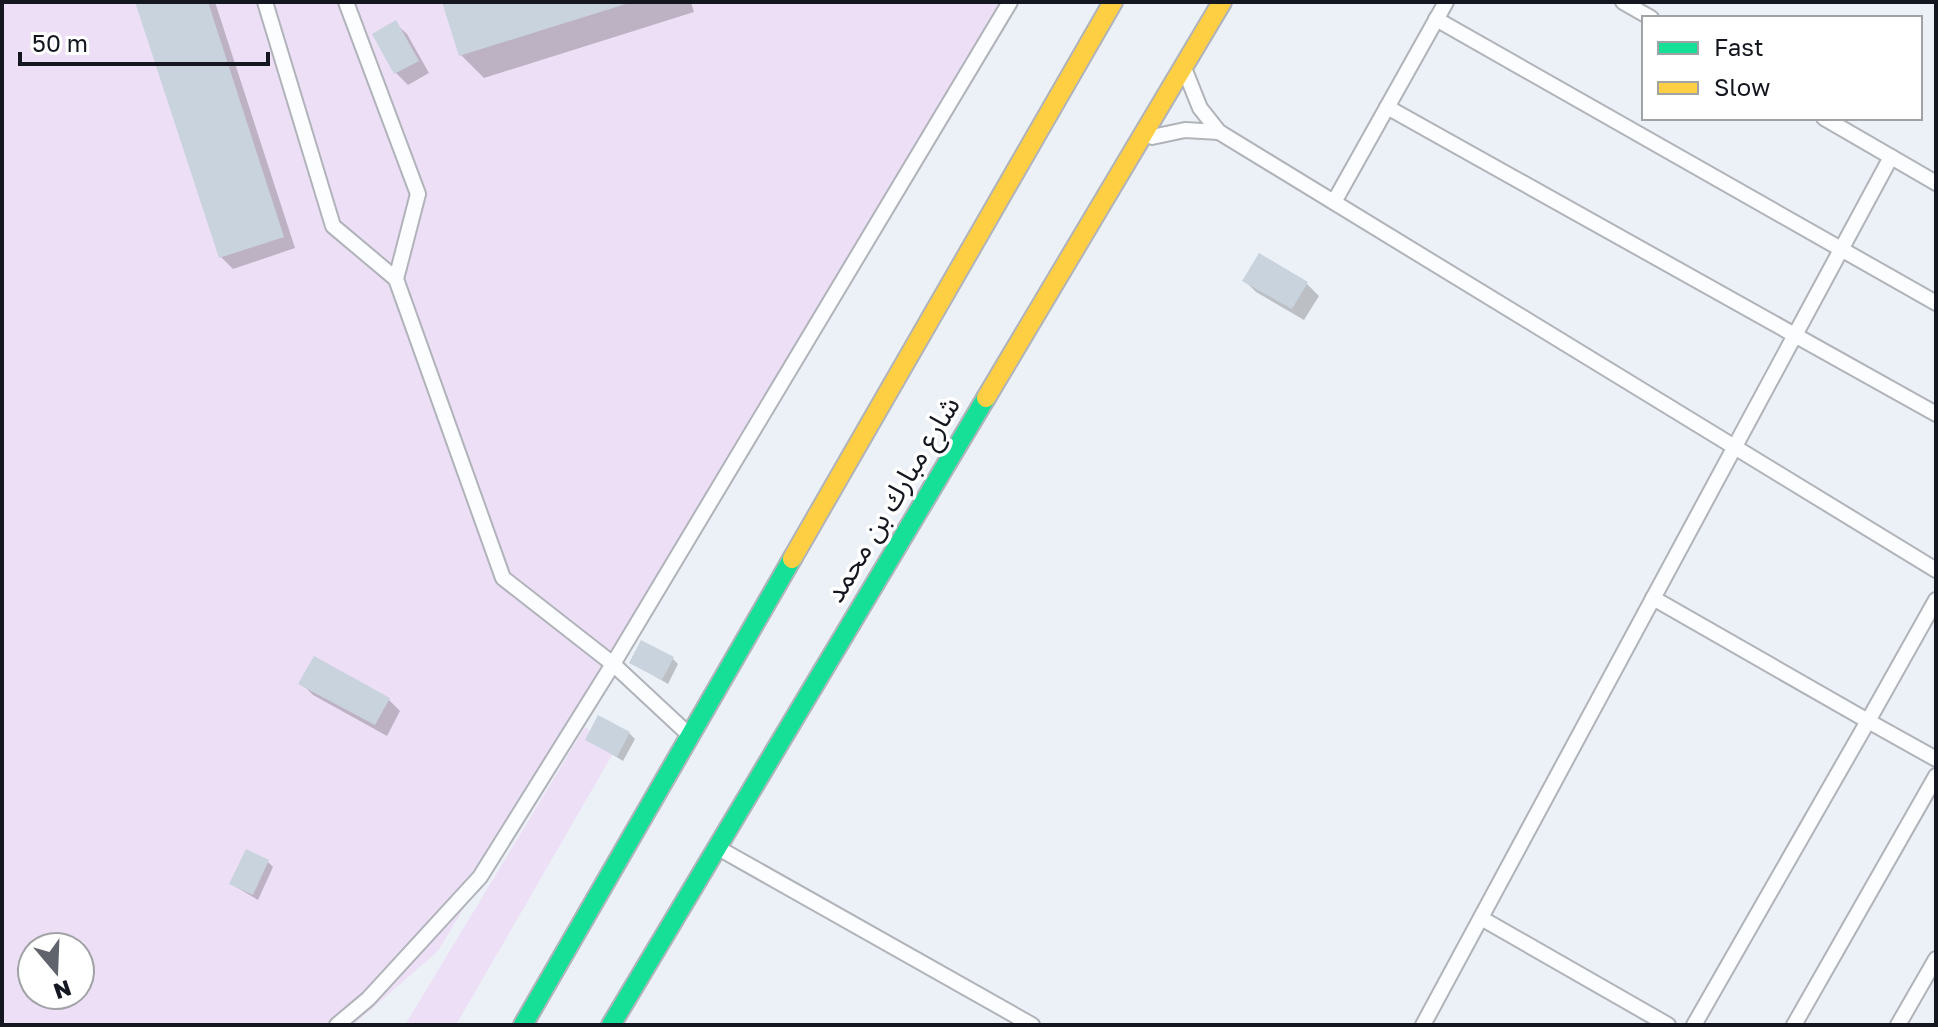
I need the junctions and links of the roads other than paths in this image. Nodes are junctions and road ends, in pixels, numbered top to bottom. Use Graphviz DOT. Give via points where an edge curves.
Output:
graph roads {
  1 [pos="265,2"];
  2 [pos="346,2"];
  3 [pos="1010,2"];
  4 [pos="1113,2"];
  5 [pos="1222,2"];
  6 [pos="1446,2"];
  7 [pos="1623,2"];
  8 [pos="1648,16"];
  9 [pos="1436,19"];
  10 [pos="1184,65"];
  11 [pos="1387,107"];
  12 [pos="1827,120"];
  13 [pos="1219,132"];
  14 [pos="1137,144"];
  15 [pos="1891,157"];
  16 [pos="1936,183"];
  17 [pos="1334,202"];
  18 [pos="1841,249"];
  19 [pos="396,279"];
  20 [pos="1936,303"];
  21 [pos="1795,335"];
  22 [pos="1936,414"];
  23 [pos="1735,447"];
  24 [pos="1936,570"];
  25 [pos="1653,598"];
  26 [pos="1936,600"];
  27 [pos="613,664"];
  28 [pos="1868,721"];
  29 [pos="690,735"];
  30 [pos="1936,759"];
  31 [pos="1936,776"];
  32 [pos="716,847"];
  33 [pos="1481,918"];
  34 [pos="1936,959"];
  35 [pos="337,1025"];
  36 [pos="523,1025"];
  37 [pos="611,1025"];
  38 [pos="1032,1025"];
  39 [pos="1423,1025"];
  40 [pos="1668,1025"];
  41 [pos="1694,1025"];
  42 [pos="1794,1025"];
  43 [pos="1898,1025"];
  1 -- 19 [label="lane" via="333,226"];
  2 -- 19 [label="lane" via="418,194"];
  3 -- 27 [label="lane"];
  4 -- 29 [label="street, شارع مبارك بن محمد"];
  5 -- 10 [label="street, شارع مبارك بن محمد"];
  6 -- 9 [label="lane"];
  7 -- 8 [label="lane"];
  9 -- 11 [label="lane"];
  9 -- 18 [label="lane"];
  10 -- 13 [label="lane" via="1200,108"];
  10 -- 14 [label="street, شارع مبارك بن محمد"];
  11 -- 17 [label="lane"];
  11 -- 21 [label="lane"];
  12 -- 15 [label="lane"];
  13 -- 14 [label="lane" via="1169,132"];
  13 -- 17 [label="lane"];
  14 -- 32 [label="street, شارع مبارك بن محمد"];
  15 -- 16 [label="lane"];
  15 -- 18 [label="lane"];
  17 -- 23 [label="lane"];
  18 -- 20 [label="lane"];
  18 -- 21 [label="lane"];
  19 -- 27 [label="lane" via="503,578"];
  21 -- 22 [label="lane"];
  21 -- 23 [label="lane"];
  23 -- 24 [label="lane"];
  23 -- 25 [label="lane"];
  25 -- 28 [label="lane"];
  25 -- 33 [label="lane"];
  26 -- 28 [label="lane"];
  27 -- 29 [label="lane"];
  27 -- 35 [label="lane" via="480,877 368,999"];
  28 -- 30 [label="lane"];
  28 -- 41 [label="lane"];
  29 -- 36 [label="street, شارع مبارك بن محمد"];
  31 -- 42 [label="lane"];
  32 -- 37 [label="street, شارع مبارك بن محمد"];
  32 -- 38 [label="lane"];
  33 -- 39 [label="lane"];
  33 -- 40 [label="lane"];
  34 -- 43 [label="lane"];
}
